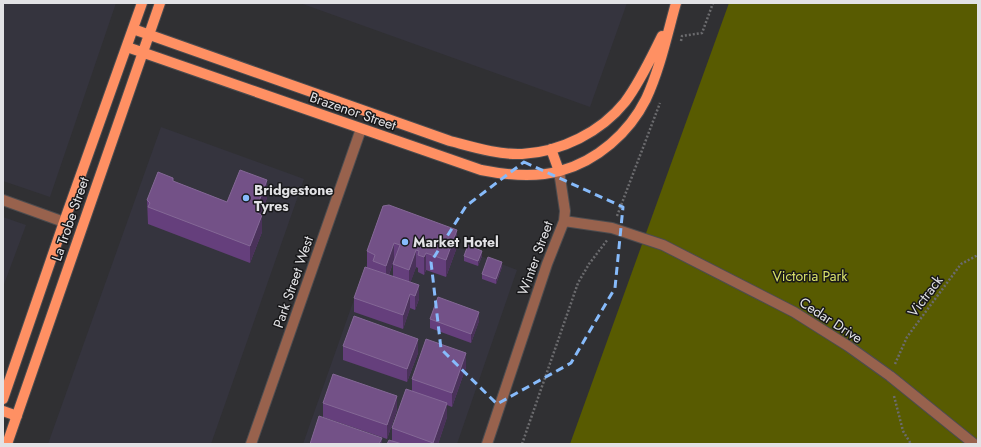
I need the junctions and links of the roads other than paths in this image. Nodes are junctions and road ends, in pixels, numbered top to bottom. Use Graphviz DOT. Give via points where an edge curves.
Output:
graph roads {
  1 [pos="142,3"];
  2 [pos="160,3"];
  3 [pos="676,3"];
  4 [pos="133,29"];
  5 [pos="148,35"];
  6 [pos="127,47"];
  7 [pos="142,53"];
  8 [pos="366,112"];
  9 [pos="361,129"];
  10 [pos="551,149"];
  11 [pos="559,171"];
  12 [pos="3,200"];
  13 [pos="564,221"];
  14 [pos="64,222"];
  15 [pos="82,228"];
  16 [pos="3,399"];
  17 [pos="3,411"];
  18 [pos="17,416"];
  19 [pos="7,444"];
  20 [pos="251,444"];
  21 [pos="487,444"];
  22 [pos="974,444"];
  1 -- 4 [label="main road, La Trobe Street"];
  2 -- 5 [label="main road, La Trobe Street"];
  3 -- 10 [label="main road" via="652,57 624,102 610,118 594,129 567,144"];
  3 -- 11 [label="main road" via="654,78 646,99 632,121 624,132 593,157"];
  4 -- 5 [label="main road, Brazenor Street"];
  4 -- 6 [label="main road, La Trobe Street"];
  5 -- 7 [label="main road, La Trobe Street"];
  5 -- 8 [label="main road, Brazenor Street"];
  6 -- 7 [label="main road, Brazenor Street"];
  6 -- 14 [label="main road, La Trobe Street"];
  7 -- 9 [label="main road, Brazenor Street"];
  7 -- 15 [label="main road, La Trobe Street"];
  8 -- 9 [label="main road"];
  8 -- 10 [label="main road, Brazenor Street" via="476,148 521,154"];
  9 -- 11 [label="main road, Brazenor Street" via="495,173 521,175"];
  9 -- 20 [label="street, Park Street West"];
  10 -- 11 [label="main road"];
  11 -- 13 [label="street, Winter Street"];
  12 -- 14 [label="street"];
  13 -- 21 [label="street, Winter Street" via="547,264"];
  13 -- 22 [label="street, Cedar Drive" via="612,228 662,244 794,312 890,376"];
  14 -- 15 [label="main road"];
  14 -- 16 [label="main road, La Trobe Street"];
  15 -- 18 [label="main road, La Trobe Street"];
  17 -- 18 [label="main road"];
  18 -- 19 [label="main road, La Trobe Street"];
}
